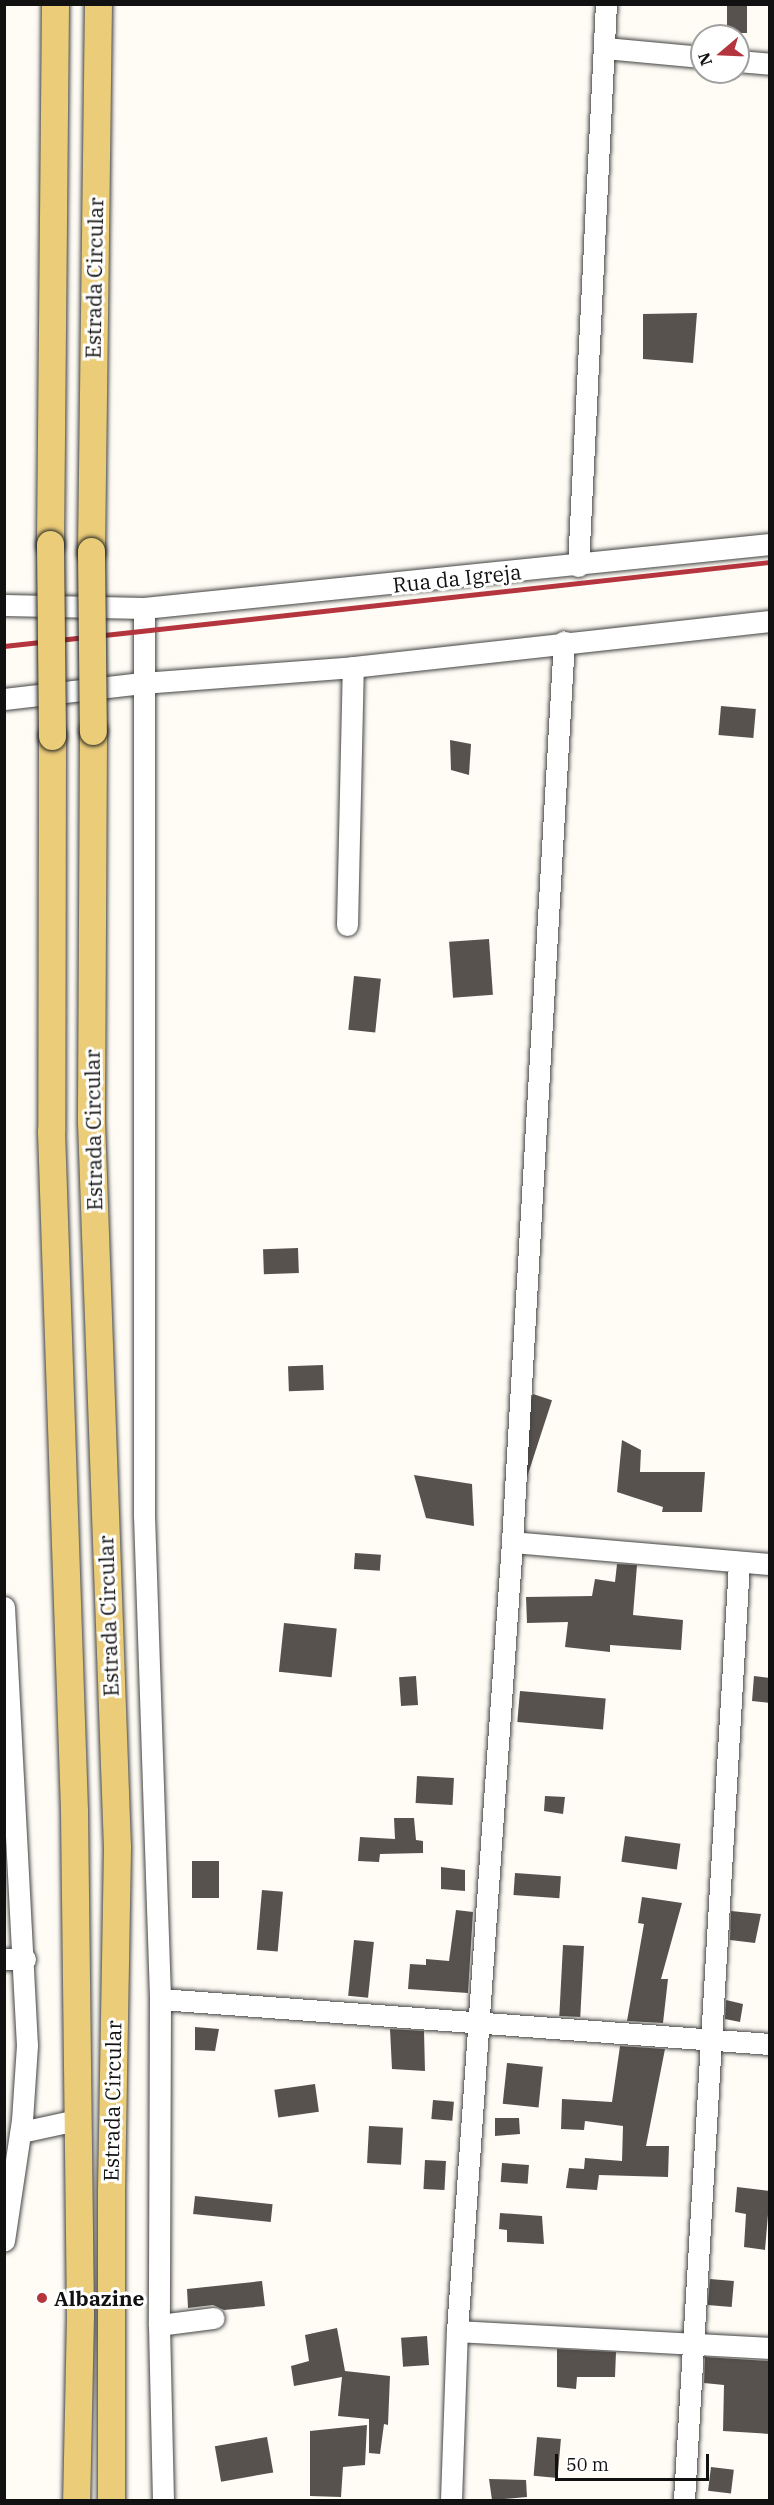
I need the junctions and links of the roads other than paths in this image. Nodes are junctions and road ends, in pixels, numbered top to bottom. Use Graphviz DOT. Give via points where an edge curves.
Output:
graph roads {
  1 [pos="55,4"];
  2 [pos="98,4"];
  3 [pos="606,4"];
  4 [pos="604,48"];
  5 [pos="690,56"];
  6 [pos="750,62"];
  7 [pos="770,64"];
  8 [pos="770,544"];
  9 [pos="578,566"];
  10 [pos="4,605"];
  11 [pos="144,609"];
  12 [pos="770,621"];
  13 [pos="564,641"];
  14 [pos="354,667"];
  15 [pos="142,684"];
  16 [pos="4,699"];
  17 [pos="347,925"];
  18 [pos="512,1542"];
  19 [pos="739,1562"];
  20 [pos="770,1564"];
  21 [pos="4,1607"];
  22 [pos="10,1772"];
  23 [pos="15,1959"];
  24 [pos="160,1999"];
  25 [pos="476,2020"];
  26 [pos="710,2040"];
  27 [pos="770,2044"];
  28 [pos="76,2120"];
  29 [pos="21,2132"];
  30 [pos="4,2241"];
  31 [pos="214,2318"];
  32 [pos="159,2325"];
  33 [pos="457,2331"];
  34 [pos="694,2346"];
  35 [pos="770,2348"];
  36 [pos="76,2500"];
  37 [pos="111,2500"];
  38 [pos="163,2500"];
  39 [pos="451,2500"];
  40 [pos="684,2500"];
  1 -- 28 [label="main road, Estrada Circular, bridge" via="50,544 51,1131 73,1799"];
  2 -- 37 [label="main road, Estrada Circular, bridge" via="91,1122 117,1847"];
  3 -- 4 [label="street"];
  4 -- 5 [label="street"];
  4 -- 9 [label="street"];
  6 -- 7 [label="street"];
  8 -- 9 [label="street, Rua da Igreja"];
  9 -- 11 [label="street, Rua da Igreja"];
  10 -- 11 [label="street, Rua da Igreja"];
  11 -- 15 [label="street"];
  12 -- 13 [label="street"];
  13 -- 14 [label="street"];
  13 -- 18 [label="street"];
  14 -- 15 [label="street"];
  14 -- 17 [label="street"];
  15 -- 16 [label="street"];
  15 -- 24 [label="street" via="144,1515"];
  18 -- 19 [label="street"];
  18 -- 25 [label="street"];
  19 -- 20 [label="street"];
  19 -- 26 [label="street"];
  21 -- 22 [label="street"];
  22 -- 23 [label="street"];
  23 -- 29 [label="street" via="27,2046"];
  24 -- 25 [label="street"];
  24 -- 32 [label="street"];
  25 -- 26 [label="street"];
  25 -- 33 [label="street"];
  26 -- 27 [label="street"];
  26 -- 34 [label="street"];
  28 -- 29 [label="street"];
  28 -- 36 [label="main road, Estrada Circular" via="80,2315"];
  29 -- 30 [label="street"];
  31 -- 32 [label="street"];
  32 -- 38 [label="street"];
  33 -- 34 [label="street"];
  33 -- 39 [label="street"];
  34 -- 35 [label="street"];
  34 -- 40 [label="street"];
}
